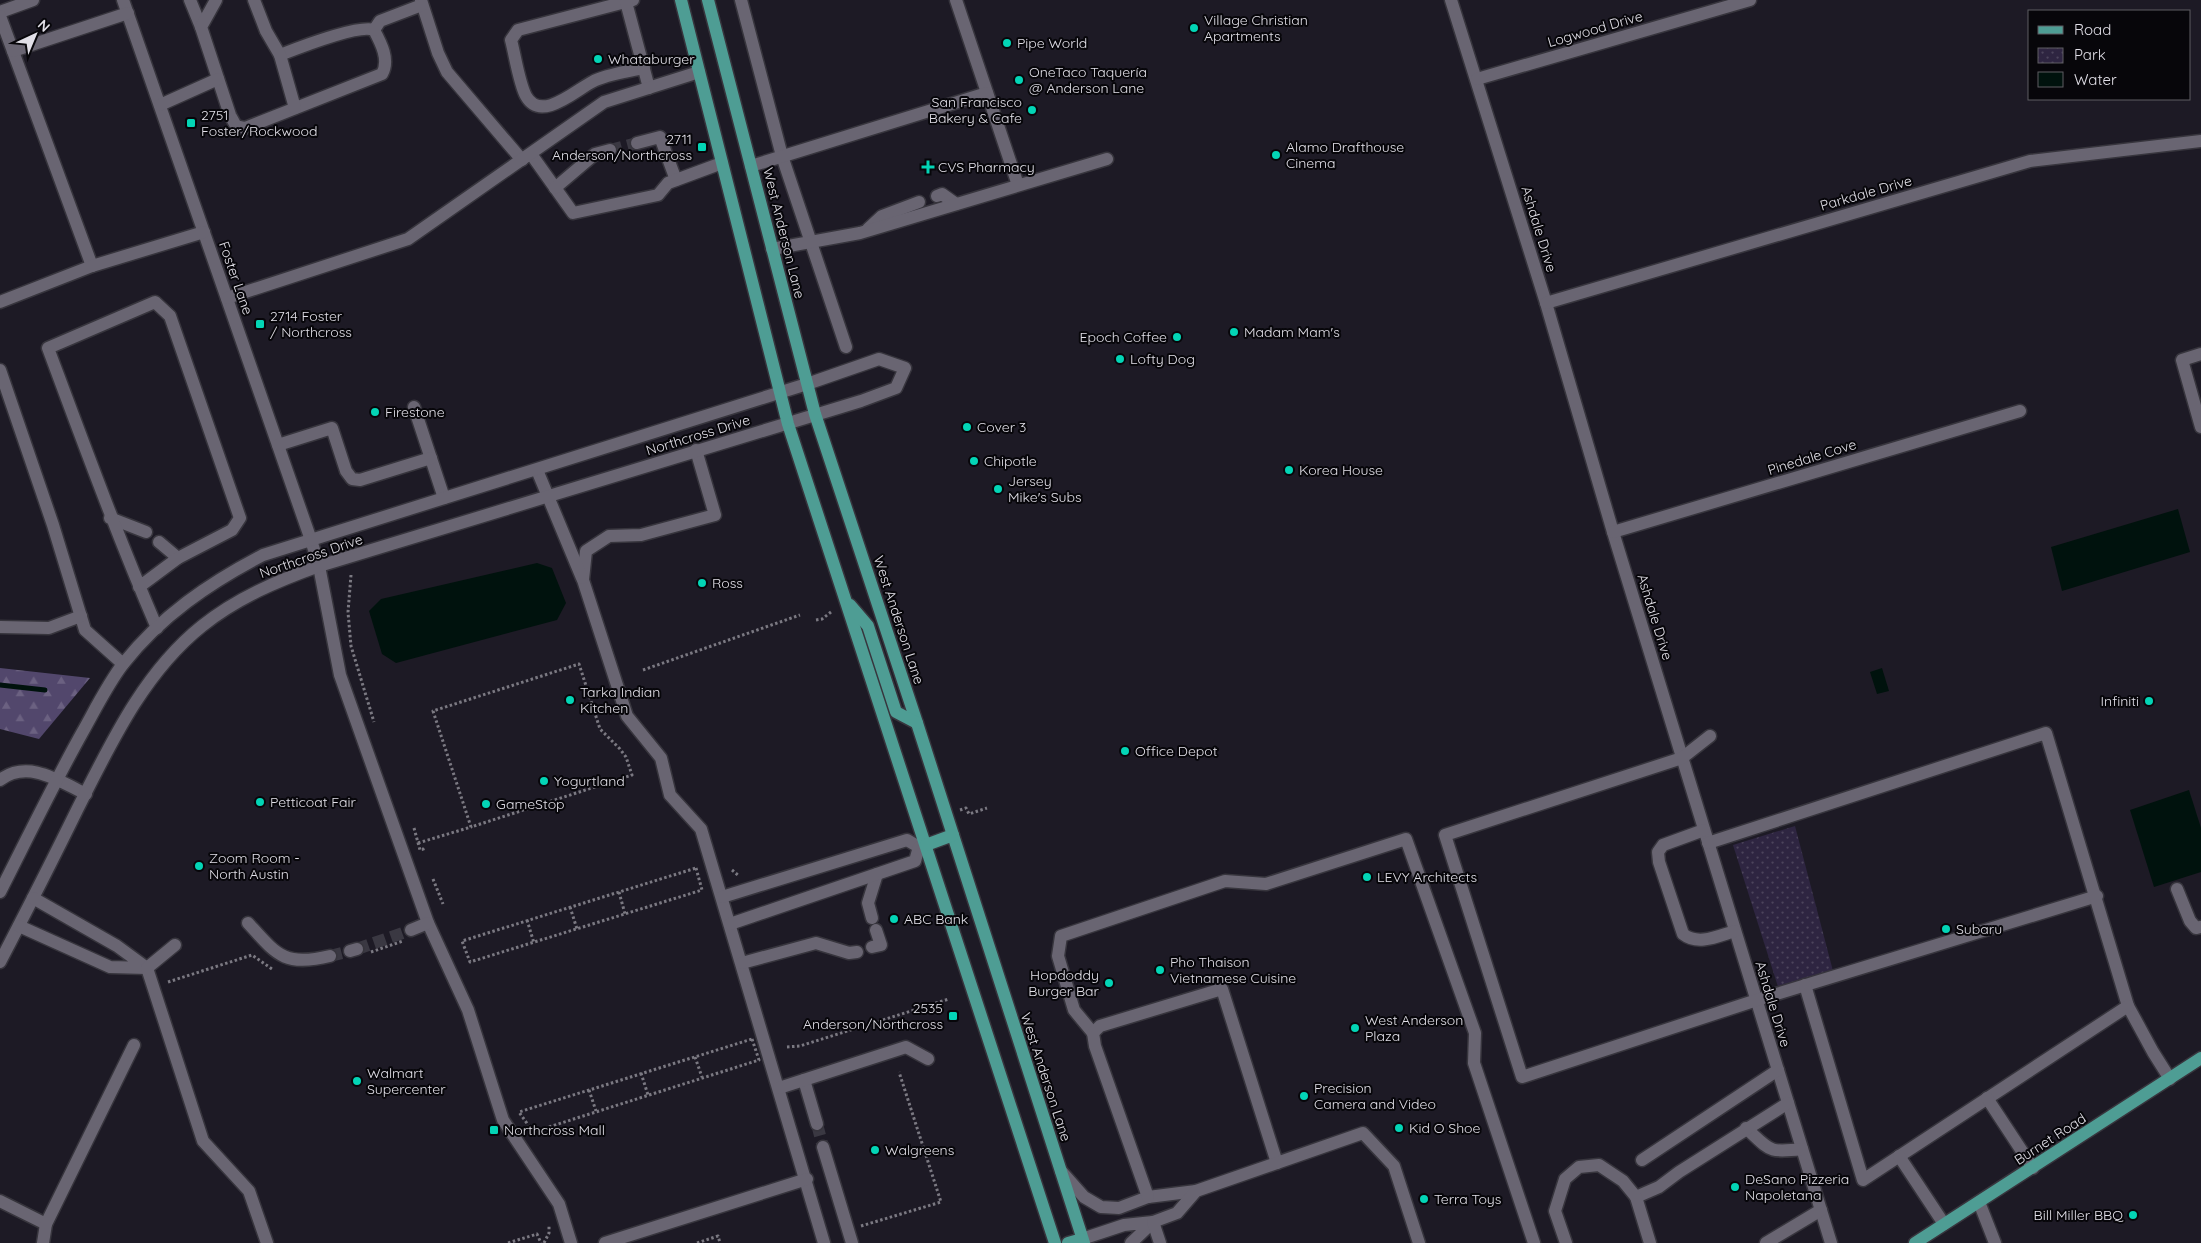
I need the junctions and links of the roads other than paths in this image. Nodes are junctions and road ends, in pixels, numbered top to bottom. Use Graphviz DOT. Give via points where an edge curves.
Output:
graph roads {
  1 [pos="33,0"];
  2 [pos="123,0"];
  3 [pos="190,0"];
  4 [pos="216,0"];
  5 [pos="254,0"];
  6 [pos="681,0"];
  7 [pos="708,0"];
  8 [pos="741,0"];
  9 [pos="956,0"];
  10 [pos="1451,0"];
  11 [pos="1750,0"];
  12 [pos="422,2"];
  13 [pos="623,2"];
  14 [pos="0,12"];
  15 [pos="128,13"];
  16 [pos="0,16"];
  17 [pos="201,27"];
  18 [pos="374,30"];
  19 [pos="13,52"];
  20 [pos="280,55"];
  21 [pos="644,68"];
  22 [pos="699,72"];
  23 [pos="218,79"];
  24 [pos="1477,79"];
  25 [pos="649,88"];
  26 [pos="987,93"];
  27 [pos="160,105"];
  28 [pos="296,108"];
  29 [pos="2201,141"];
  30 [pos="637,143"];
  31 [pos="610,150"];
  32 [pos="782,156"];
  33 [pos="526,157"];
  34 [pos="1106,159"];
  35 [pos="722,164"];
  36 [pos="751,166"];
  37 [pos="676,180"];
  38 [pos="1018,186"];
  39 [pos="555,188"];
  40 [pos="937,196"];
  41 [pos="919,202"];
  42 [pos="956,204"];
  43 [pos="866,231"];
  44 [pos="204,232"];
  45 [pos="812,242"];
  46 [pos="772,249"];
  47 [pos="92,266"];
  48 [pos="227,298"];
  49 [pos="0,302"];
  50 [pos="1546,303"];
  51 [pos="846,347"];
  52 [pos="2201,354"];
  53 [pos="0,370"];
  54 [pos="807,384"];
  55 [pos="779,392"];
  56 [pos="414,407"];
  57 [pos="2020,411"];
  58 [pos="815,414"];
  59 [pos="788,424"];
  60 [pos="2201,426"];
  61 [pos="278,445"];
  62 [pos="696,450"];
  63 [pos="431,458"];
  64 [pos="537,470"];
  65 [pos="549,497"];
  66 [pos="444,498"];
  67 [pos="110,518"];
  68 [pos="146,532"];
  69 [pos="1613,532"];
  70 [pos="311,540"];
  71 [pos="160,542"];
  72 [pos="178,558"];
  73 [pos="319,566"];
  74 [pos="583,580"];
  75 [pos="140,587"];
  76 [pos="846,601"];
  77 [pos="81,616"];
  78 [pos="0,627"];
  79 [pos="157,628"];
  80 [pos="123,664"];
  81 [pos="918,723"];
  82 [pos="1710,736"];
  83 [pos="1682,758"];
  84 [pos="0,780"];
  85 [pos="57,780"];
  86 [pos="86,794"];
  87 [pos="1704,830"];
  88 [pos="953,835"];
  89 [pos="1708,843"];
  90 [pos="922,846"];
  91 [pos="877,874"];
  92 [pos="1,889"];
  93 [pos="2177,889"];
  94 [pos="2097,896"];
  95 [pos="722,897"];
  96 [pos="33,898"];
  97 [pos="248,923"];
  98 [pos="428,923"];
  99 [pos="730,924"];
  100 [pos="19,926"];
  101 [pos="2201,928"];
  102 [pos="411,930"];
  103 [pos="1735,931"];
  104 [pos="175,945"];
  105 [pos="872,948"];
  106 [pos="857,952"];
  107 [pos="330,956"];
  108 [pos="0,962"];
  109 [pos="742,962"];
  110 [pos="147,968"];
  111 [pos="1805,986"];
  112 [pos="1757,1000"];
  113 [pos="2128,1006"];
  114 [pos="1094,1033"];
  115 [pos="134,1045"];
  116 [pos="2201,1058"];
  117 [pos="928,1059"];
  118 [pos="1778,1070"];
  119 [pos="2170,1079"];
  120 [pos="804,1080"];
  121 [pos="779,1088"];
  122 [pos="1987,1098"];
  123 [pos="1788,1103"];
  124 [pos="817,1124"];
  125 [pos="1746,1128"];
  126 [pos="823,1147"];
  127 [pos="1802,1149"];
  128 [pos="1899,1156"];
  129 [pos="1642,1160"];
  130 [pos="1277,1163"];
  131 [pos="2033,1168"];
  132 [pos="1061,1171"];
  133 [pos="807,1179"];
  134 [pos="1196,1191"];
  135 [pos="1148,1197"];
  136 [pos="1636,1197"];
  137 [pos="0,1201"];
  138 [pos="1979,1202"];
  139 [pos="1821,1210"];
  140 [pos="1153,1222"];
  141 [pos="46,1224"];
  142 [pos="1944,1224"];
  143 [pos="1083,1241"];
  144 [pos="43,1243"];
  145 [pos="267,1243"];
  146 [pos="571,1243"];
  147 [pos="605,1243"];
  148 [pos="824,1243"];
  149 [pos="852,1243"];
  150 [pos="1055,1243"];
  151 [pos="1068,1243"];
  152 [pos="1130,1243"];
  153 [pos="1160,1243"];
  154 [pos="1419,1243"];
  155 [pos="1534,1243"];
  156 [pos="1566,1243"];
  157 [pos="1650,1243"];
  158 [pos="1766,1243"];
  159 [pos="1831,1243"];
  160 [pos="1915,1243"];
  161 [pos="1995,1243"];
  1 -- 14 [label="street"];
  2 -- 15 [label="street, Foster Lane"];
  3 -- 17 [label="street"];
  4 -- 17 [label="street"];
  5 -- 20 [label="street"];
  6 -- 22 [label="main road"];
  7 -- 36 [label="main road, West Anderson Lane"];
  8 -- 32 [label="street"];
  9 -- 26 [label="street"];
  10 -- 24 [label="street, Ashdale Drive"];
  11 -- 24 [label="street, Logwood Drive"];
  12 -- 18 [label="street" via="380,21"];
  12 -- 33 [label="street" via="447,72"];
  13 -- 21 [label="street"];
  13 -- 21 [label="street" via="518,30 511,40 526,96 546,107 555,105 593,81"];
  15 -- 19 [label="street"];
  15 -- 27 [label="street, Foster Lane"];
  16 -- 19 [label="street"];
  17 -- 23 [label="street"];
  18 -- 20 [label="street" via="348,32"];
  18 -- 28 [label="street" via="383,48 385,68 382,74"];
  19 -- 47 [label="street"];
  20 -- 28 [label="street"];
  21 -- 25 [label="street"];
  22 -- 25 [label="street"];
  22 -- 35 [label="main road"];
  23 -- 27 [label="street"];
  23 -- 28 [label="street" via="236,126 245,128"];
  24 -- 50 [label="street, Ashdale Drive"];
  25 -- 33 [label="street" via="604,102"];
  26 -- 32 [label="street"];
  26 -- 38 [label="street"];
  27 -- 44 [label="street, Foster Lane"];
  29 -- 50 [label="street, Parkdale Drive" via="2030,161"];
  30 -- 37 [label="street" via="660,137"];
  31 -- 39 [label="street" via="595,154"];
  32 -- 36 [label="street"];
  32 -- 45 [label="street"];
  33 -- 39 [label="street"];
  33 -- 48 [label="street" via="408,240"];
  34 -- 38 [label="street"];
  35 -- 37 [label="street"];
  35 -- 55 [label="main road"];
  36 -- 46 [label="main road, West Anderson Lane"];
  37 -- 39 [label="street" via="668,183 658,195 573,213"];
  38 -- 42 [label="street"];
  40 -- 42 [label="street" via="942,194"];
  41 -- 43 [label="street" via="882,216"];
  42 -- 43 [label="street"];
  43 -- 45 [label="street"];
  44 -- 47 [label="street"];
  44 -- 48 [label="street, Foster Lane"];
  45 -- 46 [label="street"];
  45 -- 51 [label="street"];
  46 -- 54 [label="main road, West Anderson Lane"];
  47 -- 49 [label="street"];
  48 -- 61 [label="street, Foster Lane"];
  50 -- 69 [label="street, Ashdale Drive"];
  52 -- 60 [label="street" via="2182,360"];
  53 -- 77 [label="street"];
  54 -- 55 [label="street, Northcross Drive"];
  54 -- 58 [label="main road, West Anderson Lane"];
  54 -- 58 [label="street, Northcross Drive" via="879,359 905,368 896,388"];
  55 -- 59 [label="main road"];
  55 -- 64 [label="street, Northcross Drive"];
  56 -- 63 [label="street"];
  57 -- 69 [label="street, Pinedale Cove"];
  58 -- 59 [label="street, Northcross Drive"];
  58 -- 81 [label="main road, West Anderson Lane"];
  59 -- 62 [label="street, Northcross Drive"];
  59 -- 76 [label="main road"];
  61 -- 63 [label="street" via="332,428 346,471 352,479 360,480"];
  61 -- 70 [label="street, Foster Lane"];
  62 -- 65 [label="street, Northcross Drive"];
  62 -- 74 [label="street" via="715,514 641,535 608,536 586,551"];
  63 -- 66 [label="street"];
  64 -- 65 [label="street"];
  64 -- 66 [label="street, Northcross Drive"];
  65 -- 73 [label="street, Northcross Drive"];
  65 -- 74 [label="street"];
  66 -- 70 [label="street, Northcross Drive"];
  67 -- 68 [label="street"];
  67 -- 72 [label="street" via="48,348 155,302 170,316 240,518 232,530"];
  67 -- 75 [label="street"];
  69 -- 83 [label="street, Ashdale Drive"];
  70 -- 73 [label="street, Foster Lane"];
  70 -- 79 [label="street, Northcross Drive" via="263,555 224,576 183,604"];
  71 -- 72 [label="street"];
  72 -- 75 [label="street"];
  73 -- 86 [label="street, Northcross Drive" via="238,600 185,640 150,681"];
  73 -- 98 [label="street, Foster Lane" via="340,675"];
  74 -- 95 [label="street" via="627,716 661,758 670,795 702,829"];
  75 -- 79 [label="street"];
  76 -- 81 [label="main road" via="868,626 896,712"];
  76 -- 90 [label="main road"];
  77 -- 78 [label="street" via="50,628"];
  77 -- 80 [label="street" via="85,630"];
  79 -- 80 [label="street, Northcross Drive"];
  80 -- 85 [label="street, Northcross Drive"];
  81 -- 88 [label="main road, West Anderson Lane"];
  82 -- 83 [label="street"];
  83 -- 87 [label="street, Ashdale Drive"];
  83 -- 112 [label="street" via="1445,835 1522,1077"];
  84 -- 85 [label="street" via="12,773 31,770"];
  85 -- 86 [label="street"];
  85 -- 92 [label="street, Northcross Drive"];
  86 -- 96 [label="street, Northcross Drive"];
  87 -- 89 [label="street, Ashdale Drive"];
  87 -- 103 [label="street" via="1663,845 1658,852 1659,862 1683,934 1691,940 1701,940"];
  88 -- 90 [label="main road"];
  88 -- 132 [label="main road, West Anderson Lane"];
  89 -- 94 [label="street" via="2046,733"];
  89 -- 103 [label="street, Ashdale Drive"];
  90 -- 91 [label="street" via="915,861"];
  90 -- 95 [label="street" via="907,840"];
  90 -- 150 [label="main road"];
  91 -- 99 [label="street"];
  91 -- 105 [label="street" via="868,903 880,945"];
  93 -- 101 [label="street" via="2190,921 2196,928"];
  94 -- 111 [label="street"];
  94 -- 113 [label="street"];
  95 -- 99 [label="street"];
  96 -- 100 [label="street, Northcross Drive"];
  96 -- 110 [label="street" via="117,946"];
  97 -- 107 [label="street" via="278,954 308,962"];
  98 -- 102 [label="street"];
  98 -- 146 [label="street, Foster Lane" via="468,1010 503,1120 559,1204"];
  99 -- 109 [label="street"];
  100 -- 108 [label="street, Northcross Drive"];
  100 -- 110 [label="street" via="110,968"];
  103 -- 112 [label="street, Ashdale Drive"];
  104 -- 110 [label="street"];
  106 -- 109 [label="street" via="849,953 816,943"];
  109 -- 121 [label="street"];
  110 -- 145 [label="street" via="203,1141 249,1191"];
  111 -- 112 [label="street"];
  111 -- 128 [label="street" via="1863,1180"];
  112 -- 118 [label="street, Ashdale Drive"];
  113 -- 119 [label="street"];
  113 -- 122 [label="street"];
  114 -- 130 [label="street" via="1100,1026 1222,989"];
  114 -- 135 [label="street" via="1095,1046"];
  114 -- 155 [label="street" via="1074,1010 1058,956 1061,936 1225,881 1266,884 1406,839 1475,1033 1474,1063"];
  115 -- 141 [label="street"];
  116 -- 119 [label="main road, Burnet Road"];
  117 -- 120 [label="street" via="906,1047"];
  118 -- 123 [label="street, Ashdale Drive"];
  118 -- 129 [label="street"];
  119 -- 131 [label="main road, Burnet Road"];
  120 -- 121 [label="street"];
  120 -- 124 [label="street"];
  121 -- 133 [label="street"];
  122 -- 128 [label="street"];
  122 -- 131 [label="street"];
  123 -- 125 [label="street"];
  123 -- 127 [label="street, Ashdale Drive"];
  125 -- 127 [label="street" via="1770,1150"];
  125 -- 136 [label="street" via="1659,1187"];
  126 -- 149 [label="street"];
  127 -- 139 [label="street, Ashdale Drive"];
  128 -- 142 [label="street"];
  130 -- 134 [label="street"];
  130 -- 154 [label="street" via="1363,1133 1394,1166"];
  131 -- 138 [label="main road, Burnet Road"];
  132 -- 135 [label="street" via="1084,1197 1101,1207 1119,1208"];
  132 -- 143 [label="main road, West Anderson Lane"];
  133 -- 147 [label="street"];
  133 -- 148 [label="street"];
  134 -- 135 [label="street"];
  134 -- 140 [label="street" via="1177,1213"];
  136 -- 156 [label="street" via="1623,1181 1599,1165 1579,1167 1565,1179 1555,1211"];
  136 -- 157 [label="street"];
  137 -- 141 [label="street"];
  138 -- 142 [label="main road, Burnet Road"];
  138 -- 161 [label="street"];
  139 -- 158 [label="street"];
  139 -- 159 [label="street, Ashdale Drive"];
  140 -- 143 [label="street" via="1124,1225"];
  140 -- 152 [label="street"];
  140 -- 153 [label="street"];
  141 -- 144 [label="street"];
  142 -- 160 [label="main road, Burnet Road"];
  143 -- 151 [label="main road"];
}
